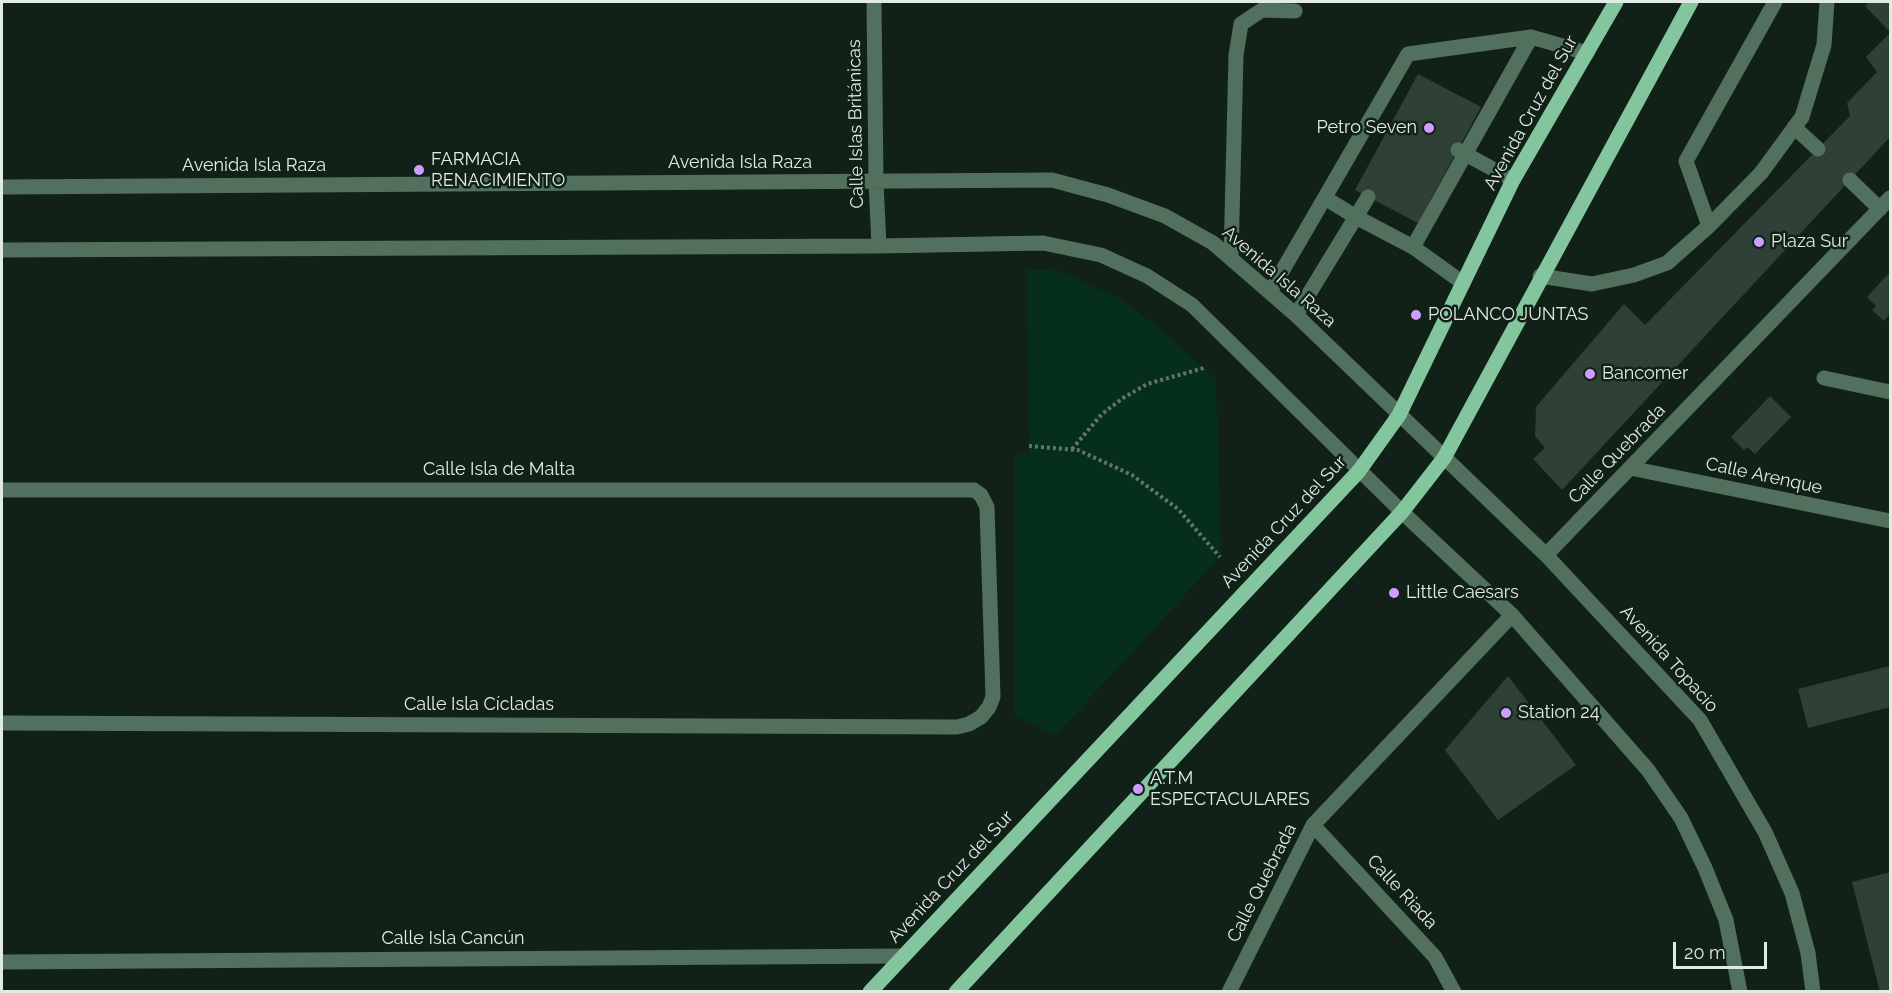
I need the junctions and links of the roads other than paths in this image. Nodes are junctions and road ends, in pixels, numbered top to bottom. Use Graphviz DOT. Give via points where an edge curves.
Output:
graph roads {
  1 [pos="874,2"];
  2 [pos="1617,2"];
  3 [pos="1691,2"];
  4 [pos="1775,2"];
  5 [pos="1827,2"];
  6 [pos="1295,11"];
  7 [pos="1531,37"];
  8 [pos="1587,53"];
  9 [pos="1794,127"];
  10 [pos="1818,149"];
  11 [pos="1462,152"];
  12 [pos="1514,180"];
  13 [pos="1850,180"];
  14 [pos="876,182"];
  15 [pos="2,187"];
  16 [pos="1368,197"];
  17 [pos="1324,198"];
  18 [pos="1885,203"];
  19 [pos="1356,217"];
  20 [pos="1709,226"];
  21 [pos="879,246"];
  22 [pos="1413,247"];
  23 [pos="2,250"];
  24 [pos="1231,258"];
  25 [pos="1540,276"];
  26 [pos="1463,283"];
  27 [pos="1270,292"];
  28 [pos="1296,315"];
  29 [pos="1824,378"];
  30 [pos="1890,392"];
  31 [pos="1399,415"];
  32 [pos="1444,458"];
  33 [pos="1630,468"];
  34 [pos="1359,471"];
  35 [pos="2,490"];
  36 [pos="1402,512"];
  37 [pos="1890,522"];
  38 [pos="1546,555"];
  39 [pos="1512,615"];
  40 [pos="2,723"];
  41 [pos="957,727"];
  42 [pos="1313,825"];
  43 [pos="904,956"];
  44 [pos="2,962"];
  45 [pos="870,992"];
  46 [pos="956,992"];
  47 [pos="1229,992"];
  48 [pos="1454,992"];
  49 [pos="1740,992"];
  50 [pos="1814,992"];
  1 -- 14 [label="street, Calle Islas Británicas"];
  2 -- 8 [label="main road, Avenida Cruz del Sur"];
  3 -- 25 [label="main road"];
  4 -- 20 [label="street" via="1686,161"];
  5 -- 9 [label="street" via="1824,45 1802,117"];
  6 -- 24 [label="street" via="1262,10 1241,24 1236,55"];
  7 -- 8 [label="street"];
  7 -- 11 [label="street"];
  7 -- 17 [label="street" via="1408,54"];
  8 -- 12 [label="main road, Avenida Cruz del Sur"];
  9 -- 10 [label="street"];
  9 -- 20 [label="street" via="1761,173"];
  11 -- 12 [label="street"];
  11 -- 22 [label="street"];
  12 -- 26 [label="main road, Avenida Cruz del Sur"];
  13 -- 18 [label="street"];
  14 -- 15 [label="street, Avenida Isla Raza"];
  14 -- 21 [label="street, Calle Islas Británicas"];
  14 -- 24 [label="street, Avenida Isla Raza" via="1052,180 1165,216"];
  16 -- 19 [label="street"];
  17 -- 19 [label="street"];
  17 -- 27 [label="street"];
  18 -- 33 [label="street, Calle Quebrada"];
  19 -- 22 [label="street"];
  19 -- 28 [label="street"];
  20 -- 25 [label="street" via="1667,263 1634,275 1592,284"];
  21 -- 23 [label="street"];
  21 -- 34 [label="street" via="1043,243 1101,255 1147,276 1192,305"];
  22 -- 26 [label="street"];
  24 -- 27 [label="street, Avenida Isla Raza"];
  25 -- 32 [label="main road"];
  26 -- 31 [label="main road, Avenida Cruz del Sur"];
  27 -- 28 [label="street, Avenida Isla Raza"];
  28 -- 31 [label="street, Avenida Isla Raza"];
  29 -- 30 [label="street"];
  31 -- 32 [label="street, Avenida Topacio"];
  31 -- 34 [label="main road, Avenida Cruz del Sur"];
  32 -- 36 [label="main road"];
  32 -- 38 [label="street, Avenida Topacio"];
  33 -- 37 [label="street, Calle Arenque"];
  33 -- 38 [label="street, Calle Quebrada"];
  34 -- 36 [label="street"];
  34 -- 43 [label="main road, Avenida Cruz del Sur"];
  35 -- 41 [label="street, Calle Isla de Malta" via="974,490 987,507 993,697 981,717"];
  36 -- 39 [label="street"];
  36 -- 46 [label="main road"];
  38 -- 50 [label="street, Avenida Topacio" via="1700,720 1765,832 1792,892"];
  39 -- 42 [label="street, Calle Quebrada"];
  39 -- 49 [label="street" via="1648,770 1681,818 1726,921"];
  40 -- 41 [label="street, Calle Isla Cícladas"];
  42 -- 47 [label="street, Calle Quebrada"];
  42 -- 48 [label="street, Calle Riada" via="1435,957"];
  43 -- 44 [label="street, Calle Isla Cancún"];
  43 -- 45 [label="main road, Avenida Cruz del Sur"];
}
